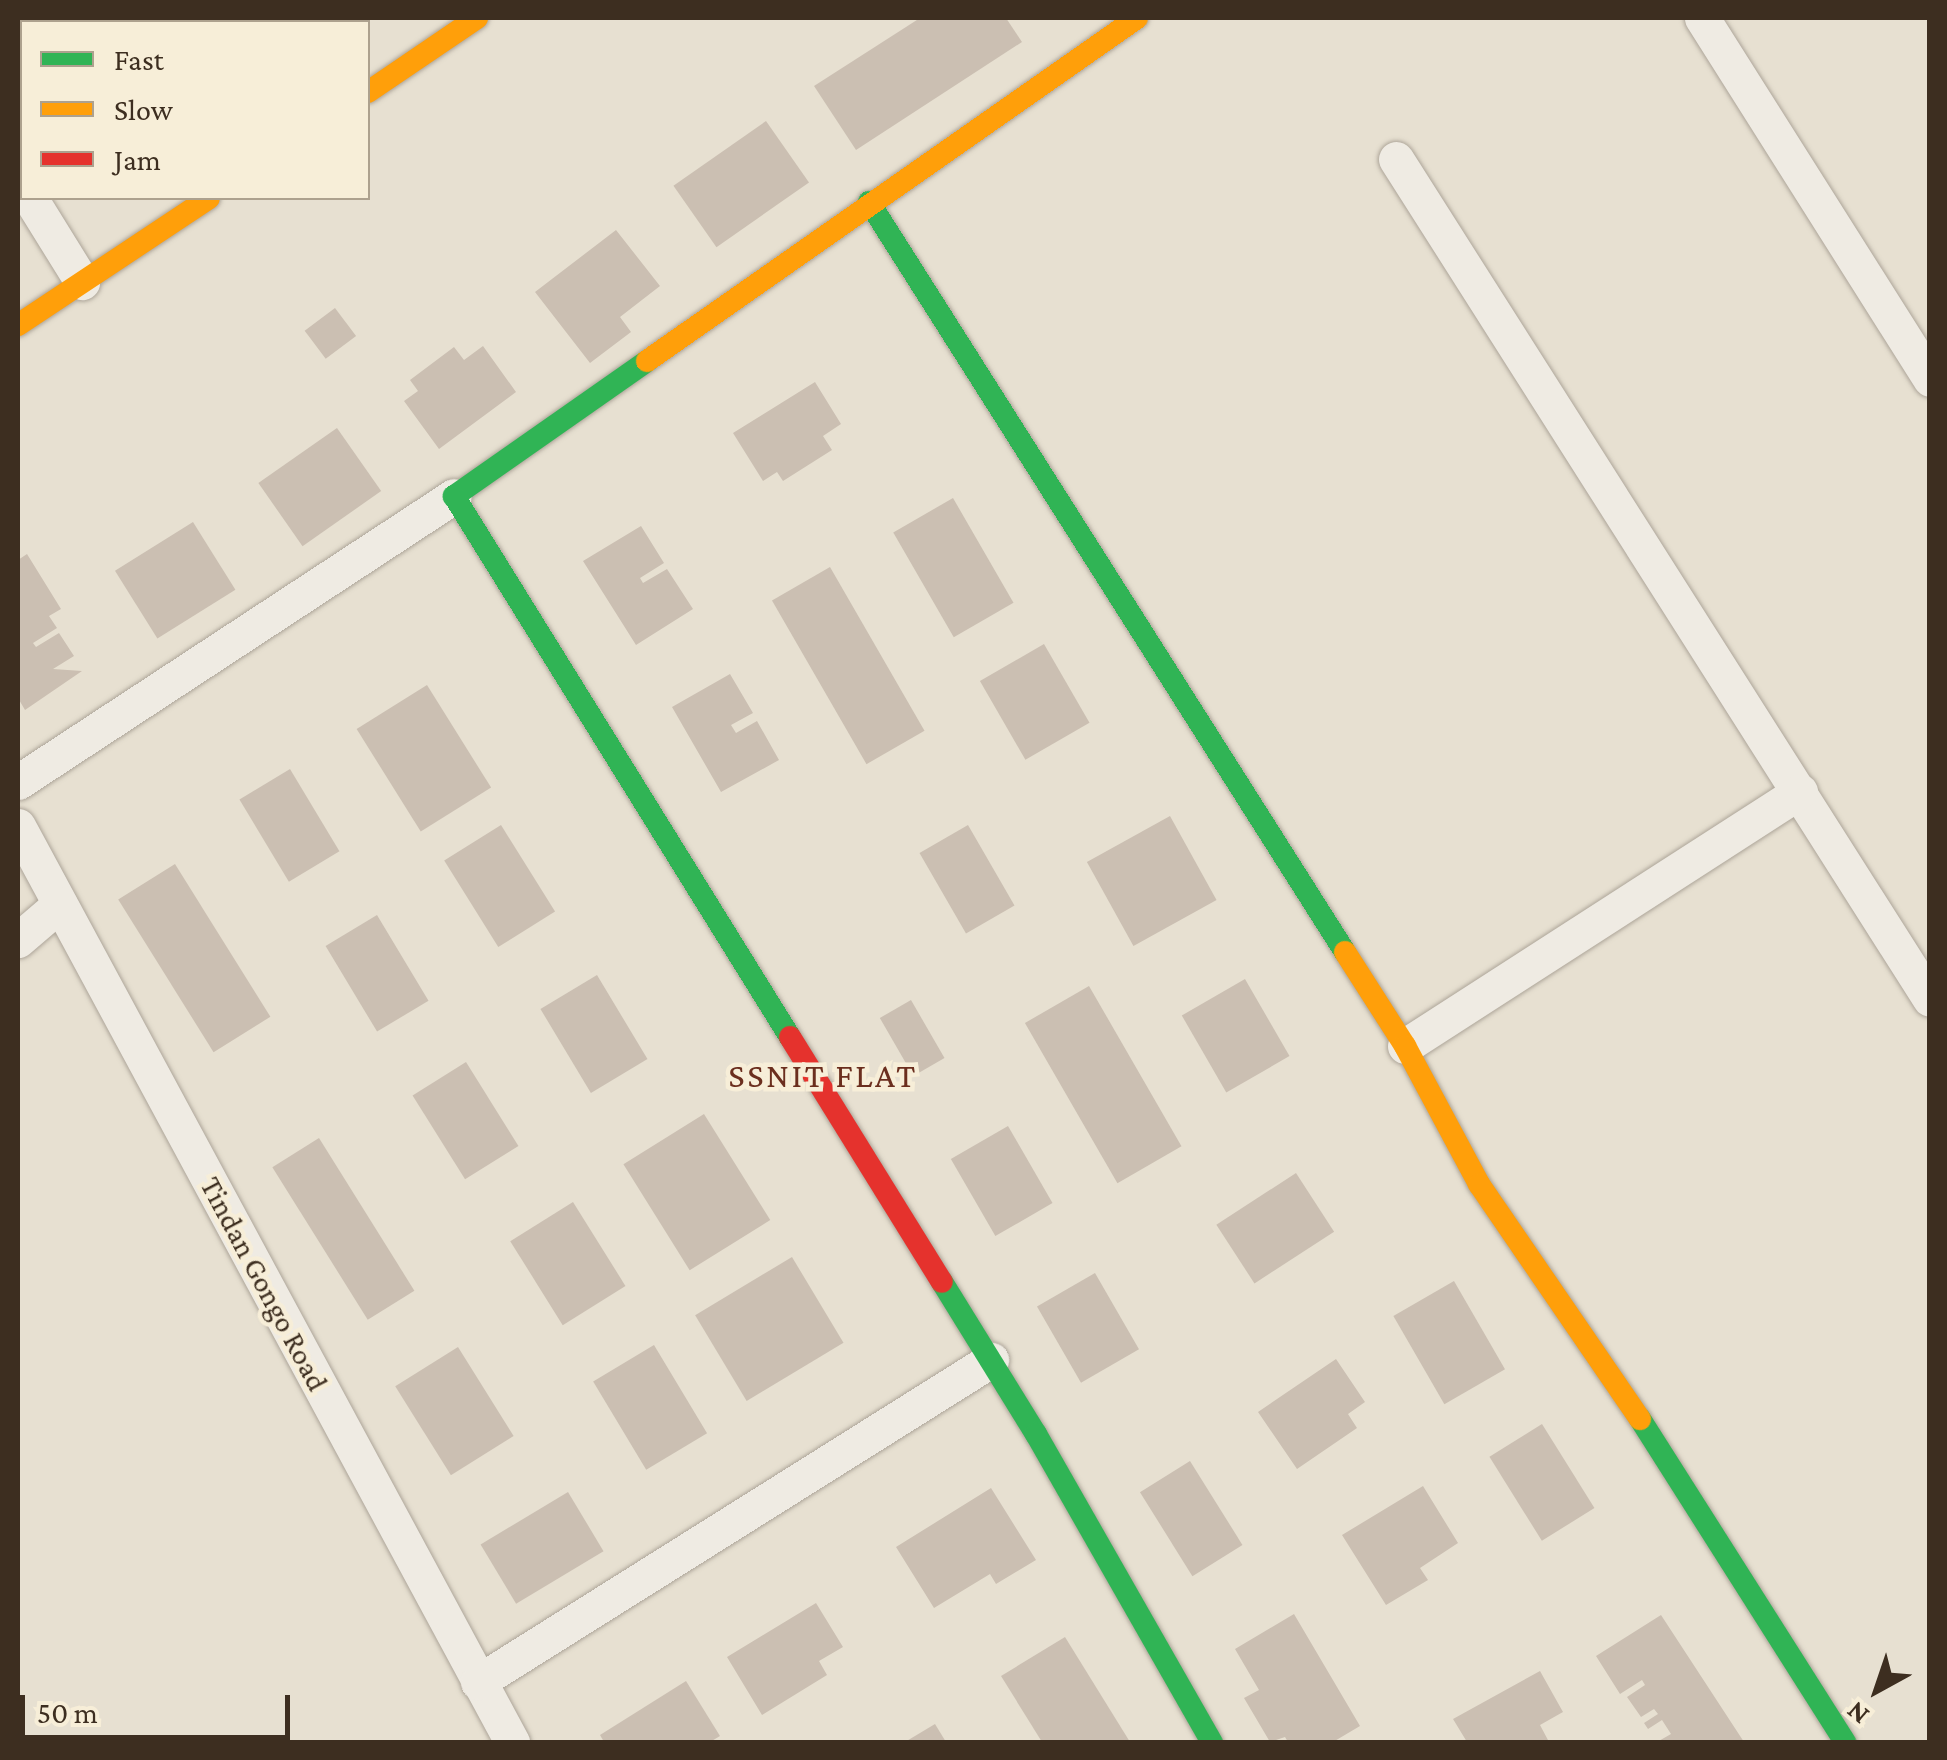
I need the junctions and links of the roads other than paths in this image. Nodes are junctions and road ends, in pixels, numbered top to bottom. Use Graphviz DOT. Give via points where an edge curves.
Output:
graph roads {
  1 [pos="478,18"];
  2 [pos="1137,18"];
  3 [pos="1702,18"];
  4 [pos="370,91"];
  5 [pos="1396,159"];
  6 [pos="31,200"];
  7 [pos="206,200"];
  8 [pos="869,202"];
  9 [pos="82,282"];
  10 [pos="18,325"];
  11 [pos="1930,379"];
  12 [pos="454,496"];
  13 [pos="18,782"];
  14 [pos="1800,791"];
  15 [pos="18,826"];
  16 [pos="60,904"];
  17 [pos="18,940"];
  18 [pos="1930,1000"];
  19 [pos="1405,1046"];
  20 [pos="991,1360"];
  21 [pos="478,1682"];
  22 [pos="504,1739"];
  23 [pos="1212,1742"];
  24 [pos="1845,1742"];
  1 -- 4 [label="main road"];
  2 -- 8 [label="main road"];
  3 -- 11 [label="street"];
  5 -- 14 [label="street"];
  6 -- 9 [label="street"];
  7 -- 9 [label="main road"];
  8 -- 12 [label="main road"];
  8 -- 19 [label="main road"];
  9 -- 10 [label="main road"];
  12 -- 13 [label="street"];
  12 -- 20 [label="main road"];
  14 -- 18 [label="street"];
  14 -- 19 [label="street"];
  15 -- 16 [label="street, Tindan Gongo Road"];
  16 -- 17 [label="street"];
  16 -- 21 [label="street, Tindan Gongo Road"];
  19 -- 24 [label="main road" via="1479,1184 1590,1341"];
  20 -- 21 [label="street"];
  20 -- 23 [label="main road"];
  21 -- 22 [label="street, Tindan Gongo Road"];
}
